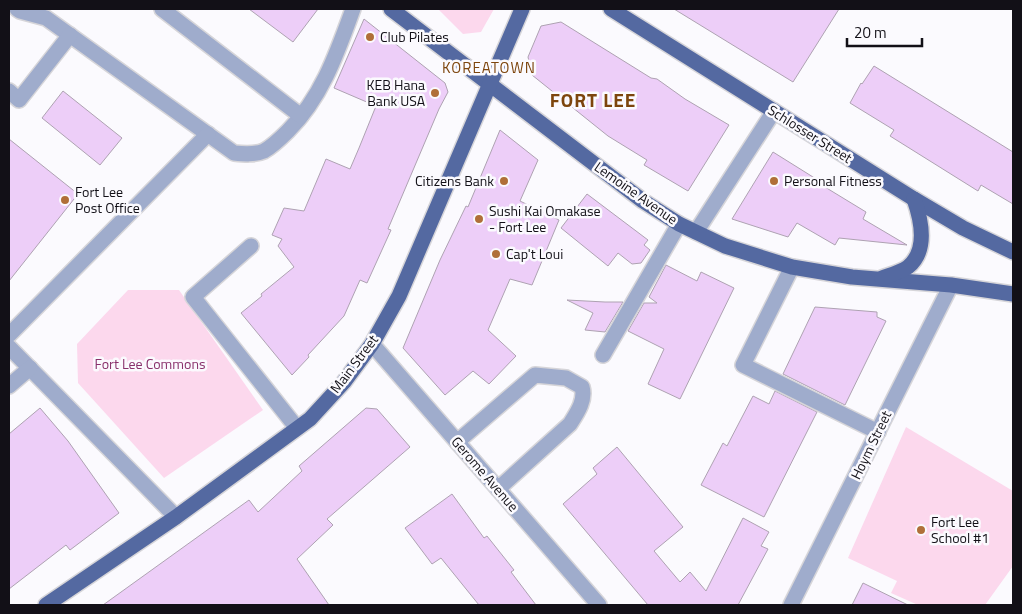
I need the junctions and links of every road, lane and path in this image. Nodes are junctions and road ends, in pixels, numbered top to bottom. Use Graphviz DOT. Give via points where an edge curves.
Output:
graph roads {
  1 [pos="17,9"];
  2 [pos="162,9"];
  3 [pos="353,9"];
  4 [pos="391,9"];
  5 [pos="522,9"];
  6 [pos="611,9"];
  7 [pos="70,35"];
  8 [pos="490,85"];
  9 [pos="9,91"];
  10 [pos="774,111"];
  11 [pos="301,116"];
  12 [pos="208,134"];
  13 [pos="914,199"];
  14 [pos="679,224"];
  15 [pos="696,232"];
  16 [pos="251,246"];
  17 [pos="1013,252"];
  18 [pos="792,267"];
  19 [pos="878,280"];
  20 [pos="951,285"];
  21 [pos="1013,294"];
  22 [pos="9,336"];
  23 [pos="372,344"];
  24 [pos="9,347"];
  25 [pos="603,355"];
  26 [pos="30,368"];
  27 [pos="9,386"];
  28 [pos="297,428"];
  29 [pos="878,432"];
  30 [pos="457,442"];
  31 [pos="498,489"];
  32 [pos="176,517"];
  33 [pos="46,605"];
  34 [pos="599,605"];
  35 [pos="791,605"];
  1 -- 7 [label="street" via="46,18"];
  2 -- 11 [label="street"];
  3 -- 11 [label="street" via="323,83"];
  4 -- 8 [label="main road, Lemoine Avenue"];
  5 -- 8 [label="main road, Main Street"];
  6 -- 10 [label="main road, Schlosser Street"];
  7 -- 9 [label="street" via="19,100"];
  7 -- 12 [label="street"];
  8 -- 14 [label="main road, Lemoine Avenue" via="643,201"];
  8 -- 23 [label="main road, Main Street" via="399,296"];
  10 -- 13 [label="main road, Schlosser Street"];
  10 -- 15 [label="street"];
  11 -- 12 [label="street" via="280,140 264,151 234,153"];
  12 -- 22 [label="street"];
  13 -- 17 [label="main road, Schlosser Street" via="962,228"];
  13 -- 19 [label="main road" via="921,218 918,252 908,267"];
  14 -- 15 [label="main road, Lemoine Avenue"];
  14 -- 25 [label="street"];
  15 -- 18 [label="main road, Lemoine Avenue" via="725,246"];
  16 -- 28 [label="street" via="193,297"];
  18 -- 19 [label="main road, Lemoine Avenue"];
  18 -- 29 [label="street" via="743,365"];
  19 -- 20 [label="main road, Lemoine Avenue"];
  20 -- 21 [label="main road, Lemoine Avenue"];
  20 -- 29 [label="street, Hoym Street"];
  23 -- 28 [label="main road, Main Street" via="344,382 310,419"];
  23 -- 30 [label="street, Gerome Avenue"];
  24 -- 26 [label="street"];
  26 -- 27 [label="street"];
  26 -- 32 [label="street"];
  28 -- 32 [label="main road, Main Street"];
  29 -- 35 [label="street, Hoym Street"];
  30 -- 31 [label="street, Gerome Avenue"];
  30 -- 31 [label="street" via="535,375 566,378 582,387 581,402 570,424"];
  31 -- 34 [label="street, Gerome Avenue"];
  32 -- 33 [label="main road, Main Street"];
}
